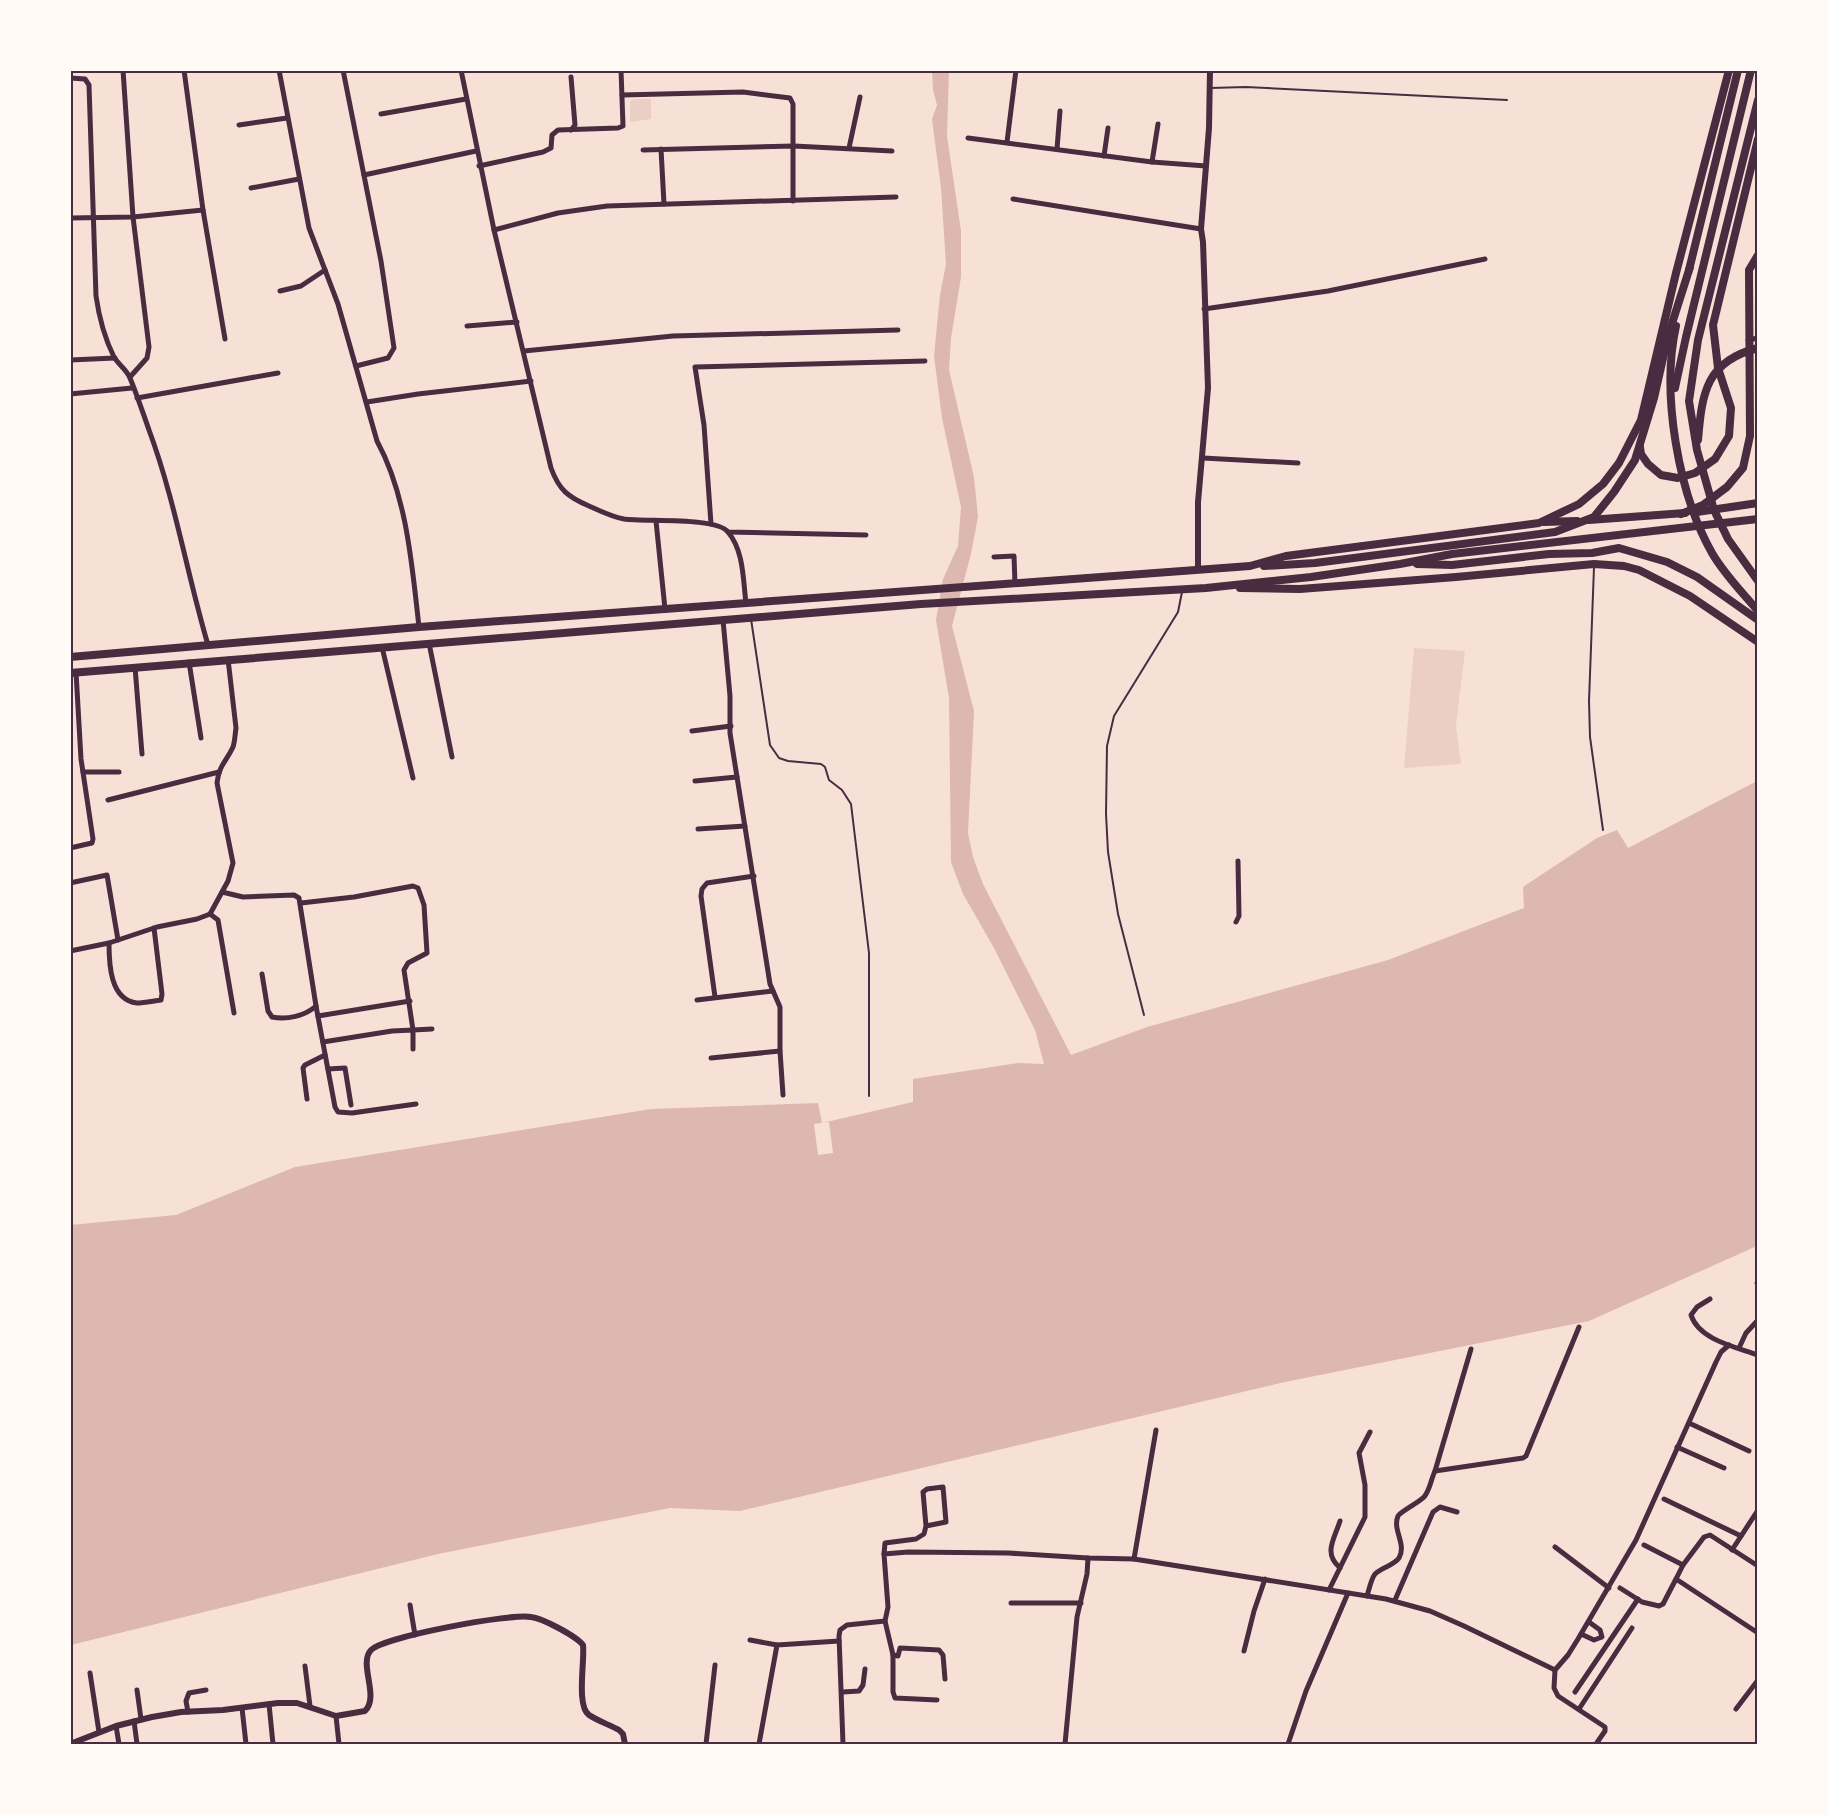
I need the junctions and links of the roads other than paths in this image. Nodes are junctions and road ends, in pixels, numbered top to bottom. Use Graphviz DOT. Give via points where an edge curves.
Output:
graph roads {
  1 [pos="123,70"];
  2 [pos="184,70"];
  3 [pos="279,70"];
  4 [pos="343,70"];
  5 [pos="461,70"];
  6 [pos="621,70"];
  7 [pos="1016,70"];
  8 [pos="1210,70"];
  9 [pos="1729,70"];
  10 [pos="1738,70"];
  11 [pos="1751,70"];
  12 [pos="571,76"];
  13 [pos="70,78"];
  14 [pos="1210,88"];
  15 [pos="622,94"];
  16 [pos="860,97"];
  17 [pos="465,99"];
  18 [pos="1507,100"];
  19 [pos="1758,100"];
  20 [pos="1060,111"];
  21 [pos="381,114"];
  22 [pos="287,118"];
  23 [pos="1158,124"];
  24 [pos="239,125"];
  25 [pos="1108,128"];
  26 [pos="571,130"];
  27 [pos="968,138"];
  28 [pos="1758,139"];
  29 [pos="1007,142"];
  30 [pos="794,146"];
  31 [pos="849,148"];
  32 [pos="661,149"];
  33 [pos="1057,149"];
  34 [pos="643,150"];
  35 [pos="476,151"];
  36 [pos="892,151"];
  37 [pos="1104,156"];
  38 [pos="1152,162"];
  39 [pos="479,166"];
  40 [pos="1206,166"];
  41 [pos="364,175"];
  42 [pos="299,179"];
  43 [pos="251,188"];
  44 [pos="896,197"];
  45 [pos="1013,200"];
  46 [pos="794,201"];
  47 [pos="664,204"];
  48 [pos="203,210"];
  49 [pos="93,217"];
  50 [pos="133,217"];
  51 [pos="70,218"];
  52 [pos="1201,229"];
  53 [pos="494,230"];
  54 [pos="1758,255"];
  55 [pos="1485,259"];
  56 [pos="1690,267"];
  57 [pos="325,270"];
  58 [pos="280,291"];
  59 [pos="1204,309"];
  60 [pos="517,322"];
  61 [pos="467,326"];
  62 [pos="898,330"];
  63 [pos="1758,338"];
  64 [pos="225,339"];
  65 [pos="1748,340"];
  66 [pos="1758,348"];
  67 [pos="524,351"];
  68 [pos="115,358"];
  69 [pos="70,360"];
  70 [pos="925,361"];
  71 [pos="356,366"];
  72 [pos="278,373"];
  73 [pos="130,377"];
  74 [pos="531,381"];
  75 [pos="132,388"];
  76 [pos="70,394"];
  77 [pos="137,398"];
  78 [pos="367,402"];
  79 [pos="1673,405"];
  80 [pos="1641,420"];
  81 [pos="1697,450"];
  82 [pos="1203,458"];
  83 [pos="1298,463"];
  84 [pos="1758,502"];
  85 [pos="1681,514"];
  86 [pos="1758,519"];
  87 [pos="656,521"];
  88 [pos="1539,523"];
  89 [pos="711,524"];
  90 [pos="728,532"];
  91 [pos="866,535"];
  92 [pos="994,556"];
  93 [pos="1400,564"];
  94 [pos="1594,564"];
  95 [pos="1250,566"];
  96 [pos="1198,570"];
  97 [pos="1758,581"];
  98 [pos="1015,584"];
  99 [pos="1206,588"];
  100 [pos="1182,590"];
  101 [pos="746,603"];
  102 [pos="665,609"];
  103 [pos="1758,611"];
  104 [pos="750,618"];
  105 [pos="723,620"];
  106 [pos="1758,620"];
  107 [pos="419,627"];
  108 [pos="1758,642"];
  109 [pos="429,643"];
  110 [pos="208,645"];
  111 [pos="382,646"];
  112 [pos="70,657"];
  113 [pos="228,659"];
  114 [pos="189,662"];
  115 [pos="135,667"];
  116 [pos="73,672"];
  117 [pos="730,726"];
  118 [pos="692,731"];
  119 [pos="201,738"];
  120 [pos="142,754"];
  121 [pos="452,757"];
  122 [pos="83,772"];
  123 [pos="119,772"];
  124 [pos="219,772"];
  125 [pos="737,777"];
  126 [pos="413,778"];
  127 [pos="695,781"];
  128 [pos="108,800"];
  129 [pos="745,826"];
  130 [pos="698,829"];
  131 [pos="1604,830"];
  132 [pos="70,848"];
  133 [pos="1238,861"];
  134 [pos="754,876"];
  135 [pos="70,883"];
  136 [pos="222,892"];
  137 [pos="301,903"];
  138 [pos="210,914"];
  139 [pos="1236,922"];
  140 [pos="154,928"];
  141 [pos="118,940"];
  142 [pos="109,943"];
  143 [pos="70,951"];
  144 [pos="262,974"];
  145 [pos="773,991"];
  146 [pos="716,997"];
  147 [pos="696,1000"];
  148 [pos="410,1001"];
  149 [pos="316,1006"];
  150 [pos="234,1013"];
  151 [pos="1143,1015"];
  152 [pos="318,1016"];
  153 [pos="432,1029"];
  154 [pos="413,1030"];
  155 [pos="322,1042"];
  156 [pos="413,1049"];
  157 [pos="780,1051"];
  158 [pos="325,1055"];
  159 [pos="711,1058"];
  160 [pos="327,1069"];
  161 [pos="783,1095"];
  162 [pos="869,1096"];
  163 [pos="307,1099"];
  164 [pos="416,1104"];
  165 [pos="351,1105"];
  166 [pos="1710,1299"];
  167 [pos="1758,1320"];
  168 [pos="1579,1326"];
  169 [pos="1729,1345"];
  170 [pos="1739,1348"];
  171 [pos="1470,1349"];
  172 [pos="1758,1355"];
  173 [pos="1689,1423"];
  174 [pos="1156,1430"];
  175 [pos="1370,1432"];
  176 [pos="1677,1447"];
  177 [pos="1749,1451"];
  178 [pos="1724,1468"];
  179 [pos="1435,1471"];
  180 [pos="1664,1499"];
  181 [pos="1758,1510"];
  182 [pos="1457,1512"];
  183 [pos="1340,1521"];
  184 [pos="926,1526"];
  185 [pos="1741,1536"];
  186 [pos="1644,1545"];
  187 [pos="1555,1547"];
  188 [pos="1732,1550"];
  189 [pos="887,1554"];
  190 [pos="1088,1558"];
  191 [pos="1134,1558"];
  192 [pos="1683,1565"];
  193 [pos="1758,1566"];
  194 [pos="1340,1568"];
  195 [pos="1265,1579"];
  196 [pos="1676,1579"];
  197 [pos="1610,1588"];
  198 [pos="1620,1588"];
  199 [pos="1329,1590"];
  200 [pos="1348,1593"];
  201 [pos="1367,1596"];
  202 [pos="1638,1599"];
  203 [pos="1395,1600"];
  204 [pos="1011,1603"];
  205 [pos="1081,1603"];
  206 [pos="410,1605"];
  207 [pos="885,1621"];
  208 [pos="1589,1622"];
  209 [pos="1632,1628"];
  210 [pos="1758,1633"];
  211 [pos="1581,1634"];
  212 [pos="415,1635"];
  213 [pos="1602,1637"];
  214 [pos="750,1640"];
  215 [pos="839,1641"];
  216 [pos="1609,1641"];
  217 [pos="777,1645"];
  218 [pos="1244,1651"];
  219 [pos="893,1655"];
  220 [pos="715,1665"];
  221 [pos="306,1666"];
  222 [pos="865,1669"];
  223 [pos="1554,1670"];
  224 [pos="90,1674"];
  225 [pos="945,1679"];
  226 [pos="1758,1680"];
  227 [pos="137,1690"];
  228 [pos="206,1690"];
  229 [pos="843,1692"];
  230 [pos="1575,1692"];
  231 [pos="936,1700"];
  232 [pos="269,1704"];
  233 [pos="310,1706"];
  234 [pos="243,1708"];
  235 [pos="1579,1709"];
  236 [pos="1736,1710"];
  237 [pos="188,1712"];
  238 [pos="336,1716"];
  239 [pos="137,1720"];
  240 [pos="116,1726"];
  241 [pos="99,1732"];
  242 [pos="70,1744"];
  243 [pos="119,1744"];
  244 [pos="137,1744"];
  245 [pos="246,1744"];
  246 [pos="273,1744"];
  247 [pos="339,1744"];
  248 [pos="625,1744"];
  249 [pos="706,1744"];
  250 [pos="759,1744"];
  251 [pos="843,1744"];
  252 [pos="1065,1744"];
  253 [pos="1288,1744"];
  254 [pos="1596,1744"];
  1 -- 50 [label="street"];
  2 -- 48 [label="street"];
  3 -- 22 [label="street"];
  4 -- 41 [label="street"];
  5 -- 17 [label="street"];
  6 -- 15 [label="street"];
  7 -- 29 [label="street"];
  8 -- 14 [label="street"];
  9 -- 80 [label="main road"];
  10 -- 56 [label="main road"];
  11 -- 79 [label="main road"];
  12 -- 26 [label="street" via="575,125"];
  13 -- 49 [label="street" via="85,79 89,85"];
  14 -- 18 [label="lane"];
  14 -- 40 [label="street"];
  15 -- 26 [label="street" via="623,126"];
  15 -- 30 [label="street" via="743,92 790,98"];
  16 -- 31 [label="street"];
  17 -- 21 [label="street"];
  17 -- 35 [label="street"];
  19 -- 81 [label="main road" via="1690,385 1690,419"];
  20 -- 33 [label="street"];
  22 -- 24 [label="street"];
  22 -- 42 [label="street"];
  23 -- 38 [label="street"];
  25 -- 37 [label="street"];
  26 -- 39 [label="street" via="554,132 551,148 543,152"];
  27 -- 29 [label="street"];
  28 -- 80 [label="main road" via="1713,325 1718,368 1731,408 1729,436 1714,459 1695,473 1678,478 1661,475 1641,454"];
  29 -- 33 [label="street"];
  30 -- 31 [label="street"];
  30 -- 32 [label="street"];
  30 -- 46 [label="street"];
  31 -- 36 [label="street"];
  32 -- 34 [label="street"];
  32 -- 47 [label="street"];
  33 -- 37 [label="street"];
  35 -- 39 [label="street"];
  35 -- 41 [label="street"];
  37 -- 38 [label="street"];
  38 -- 40 [label="street"];
  39 -- 53 [label="street"];
  40 -- 52 [label="street"];
  41 -- 71 [label="street" via="394,348 388,358"];
  42 -- 43 [label="street"];
  42 -- 57 [label="street" via="312,238"];
  44 -- 46 [label="street"];
  45 -- 52 [label="street"];
  46 -- 47 [label="street"];
  47 -- 53 [label="street" via="558,213"];
  48 -- 50 [label="street"];
  48 -- 64 [label="street"];
  49 -- 50 [label="street"];
  49 -- 51 [label="street"];
  49 -- 68 [label="street" via="100,322"];
  50 -- 73 [label="street" via="149,353"];
  52 -- 59 [label="street"];
  53 -- 60 [label="street"];
  54 -- 65 [label="main road" via="1749,270"];
  55 -- 59 [label="street" via="1328,291"];
  56 -- 79 [label="main road" via="1674,335"];
  56 -- 95 [label="main road" via="1635,460 1594,517 1555,532 1315,563"];
  57 -- 58 [label="street" via="301,286"];
  57 -- 71 [label="street"];
  59 -- 82 [label="street" via="1208,387"];
  60 -- 61 [label="street"];
  60 -- 67 [label="street"];
  62 -- 67 [label="street" via="673,336"];
  63 -- 65 [label="street"];
  65 -- 85 [label="main road" via="1750,436 1743,468 1728,488 1704,505"];
  66 -- 81 [label="main road" via="1735,355 1715,371 1703,395"];
  67 -- 74 [label="street"];
  68 -- 69 [label="street"];
  68 -- 73 [label="street"];
  70 -- 89 [label="street" via="695,367 704,425"];
  71 -- 78 [label="street"];
  72 -- 77 [label="street"];
  73 -- 75 [label="street"];
  74 -- 78 [label="street"];
  74 -- 87 [label="street" via="551,468 561,489 574,499 621,519"];
  75 -- 76 [label="street"];
  75 -- 77 [label="street"];
  77 -- 110 [label="street" via="176,515"];
  78 -- 107 [label="street" via="378,441 395,478"];
  79 -- 103 [label="main road" via="1683,479 1696,516 1712,553"];
  80 -- 88 [label="main road" via="1620,463 1603,483 1579,504"];
  81 -- 97 [label="main road" via="1714,510 1728,539"];
  82 -- 83 [label="street"];
  82 -- 96 [label="street" via="1198,502"];
  84 -- 85 [label="main road"];
  85 -- 88 [label="main road"];
  86 -- 93 [label="main road" via="1452,554"];
  87 -- 89 [label="street"];
  87 -- 102 [label="street"];
  88 -- 95 [label="main road" via="1286,556"];
  89 -- 90 [label="street"];
  90 -- 91 [label="street"];
  90 -- 101 [label="street" via="740,554"];
  92 -- 98 [label="street" via="1014,556"];
  93 -- 99 [label="main road"];
  93 -- 106 [label="main road" via="1452,565 1619,548 1668,562 1697,577"];
  94 -- 99 [label="main road" via="1300,589"];
  94 -- 108 [label="main road" via="1639,570 1690,596"];
  94 -- 131 [label="lane" via="1588,701"];
  95 -- 96 [label="main road"];
  96 -- 98 [label="main road"];
  98 -- 101 [label="main road"];
  99 -- 100 [label="main road"];
  100 -- 104 [label="main road" via="978,600"];
  100 -- 151 [label="lane" via="1178,612 1113,716 1107,746 1108,852 1118,914"];
  101 -- 102 [label="main road"];
  102 -- 107 [label="main road"];
  104 -- 105 [label="main road"];
  104 -- 162 [label="lane" via="770,745 779,758 825,767 829,780 852,804 869,953"];
  105 -- 109 [label="main road"];
  105 -- 117 [label="street"];
  107 -- 110 [label="main road"];
  109 -- 111 [label="main road"];
  109 -- 121 [label="street"];
  110 -- 112 [label="main road"];
  111 -- 113 [label="main road"];
  111 -- 126 [label="street"];
  113 -- 114 [label="main road"];
  113 -- 124 [label="street" via="236,728 233,747"];
  114 -- 115 [label="main road"];
  114 -- 119 [label="street"];
  115 -- 116 [label="main road"];
  115 -- 120 [label="street"];
  116 -- 122 [label="street"];
  117 -- 118 [label="street"];
  117 -- 125 [label="street"];
  122 -- 123 [label="street"];
  122 -- 132 [label="street" via="92,843"];
  124 -- 128 [label="street"];
  124 -- 136 [label="street" via="217,783 232,863"];
  125 -- 127 [label="street"];
  125 -- 129 [label="street"];
  129 -- 130 [label="street"];
  129 -- 134 [label="street"];
  133 -- 139 [label="street"];
  134 -- 145 [label="street"];
  134 -- 146 [label="street" via="707,883 702,889"];
  135 -- 141 [label="street" via="107,875"];
  136 -- 137 [label="street" via="243,897 294,895"];
  136 -- 138 [label="street"];
  137 -- 148 [label="street" via="418,888 424,905 428,948 427,953 408,963 404,970"];
  137 -- 149 [label="street"];
  138 -- 140 [label="street"];
  138 -- 150 [label="street" via="218,920"];
  140 -- 141 [label="street"];
  140 -- 142 [label="street" via="160,1000 134,1003 120,996 109,962"];
  141 -- 142 [label="street"];
  142 -- 143 [label="street"];
  144 -- 149 [label="street" via="272,1017 307,1014"];
  145 -- 146 [label="street"];
  145 -- 157 [label="street" via="780,1007"];
  146 -- 147 [label="street"];
  148 -- 152 [label="street"];
  148 -- 154 [label="street"];
  149 -- 152 [label="street"];
  152 -- 155 [label="street"];
  153 -- 154 [label="street"];
  154 -- 155 [label="street"];
  154 -- 156 [label="street"];
  155 -- 158 [label="street"];
  157 -- 159 [label="street"];
  157 -- 161 [label="street"];
  158 -- 160 [label="street"];
  158 -- 163 [label="street" via="303,1068"];
  160 -- 164 [label="street" via="338,1112"];
  160 -- 165 [label="street" via="345,1068"];
  166 -- 169 [label="street" via="1693,1311 1694,1324"];
  167 -- 170 [label="street"];
  168 -- 179 [label="street" via="1526,1456"];
  169 -- 170 [label="street"];
  169 -- 173 [label="street" via="1721,1352"];
  170 -- 172 [label="street"];
  171 -- 179 [label="street"];
  173 -- 176 [label="street"];
  173 -- 177 [label="street"];
  174 -- 191 [label="street"];
  175 -- 194 [label="street" via="1359,1453 1365,1517"];
  176 -- 178 [label="street"];
  176 -- 197 [label="street"];
  179 -- 201 [label="street" via="1426,1494 1398,1516 1400,1557 1376,1573"];
  180 -- 185 [label="street"];
  181 -- 185 [label="street"];
  182 -- 203 [label="street" via="1440,1507 1433,1512"];
  183 -- 194 [label="street" via="1330,1551"];
  184 -- 184 [label="street" via="923,1492 943,1488 946,1522"];
  184 -- 189 [label="street" via="924,1534 916,1539 885,1543"];
  185 -- 188 [label="street"];
  186 -- 192 [label="street"];
  187 -- 197 [label="street"];
  188 -- 192 [label="street" via="1710,1535 1704,1537"];
  188 -- 193 [label="street"];
  189 -- 190 [label="street" via="1008,1553"];
  189 -- 207 [label="street"];
  190 -- 191 [label="street"];
  190 -- 205 [label="street"];
  191 -- 195 [label="street"];
  192 -- 196 [label="street"];
  194 -- 199 [label="street"];
  195 -- 199 [label="street"];
  195 -- 218 [label="street"];
  196 -- 202 [label="street" via="1663,1604"];
  196 -- 210 [label="street"];
  197 -- 208 [label="street"];
  198 -- 202 [label="street"];
  199 -- 200 [label="street"];
  200 -- 201 [label="street"];
  200 -- 253 [label="street"];
  201 -- 203 [label="street"];
  202 -- 216 [label="street"];
  203 -- 223 [label="street" via="1430,1611"];
  204 -- 205 [label="street"];
  205 -- 252 [label="street"];
  206 -- 212 [label="street"];
  207 -- 215 [label="street" via="847,1625 840,1630"];
  207 -- 219 [label="street"];
  208 -- 211 [label="street"];
  208 -- 213 [label="street" via="1600,1630"];
  209 -- 235 [label="street"];
  211 -- 213 [label="street" via="1594,1640"];
  211 -- 223 [label="street"];
  212 -- 238 [label="street" via="372,1648 367,1661 368,1707 365,1711"];
  212 -- 248 [label="street" via="532,1617 573,1636 584,1651 585,1711 619,1730"];
  213 -- 216 [label="street"];
  214 -- 217 [label="street"];
  215 -- 217 [label="street"];
  215 -- 229 [label="street"];
  216 -- 230 [label="street"];
  217 -- 250 [label="street"];
  219 -- 225 [label="street" via="898,1656 900,1648 939,1650"];
  219 -- 231 [label="street" via="895,1698"];
  220 -- 249 [label="street"];
  221 -- 233 [label="street"];
  222 -- 229 [label="street" via="859,1691"];
  223 -- 235 [label="street" via="1555,1692"];
  224 -- 241 [label="street"];
  226 -- 236 [label="street"];
  227 -- 239 [label="street"];
  228 -- 237 [label="street" via="189,1693"];
  229 -- 251 [label="street"];
  232 -- 233 [label="street"];
  232 -- 234 [label="street"];
  232 -- 246 [label="street"];
  233 -- 238 [label="street"];
  234 -- 237 [label="street"];
  234 -- 245 [label="street"];
  235 -- 254 [label="street" via="1605,1727"];
  237 -- 239 [label="street"];
  238 -- 247 [label="street"];
  239 -- 240 [label="street"];
  239 -- 244 [label="street"];
  240 -- 241 [label="street"];
  240 -- 243 [label="street"];
  241 -- 242 [label="street"];
}
